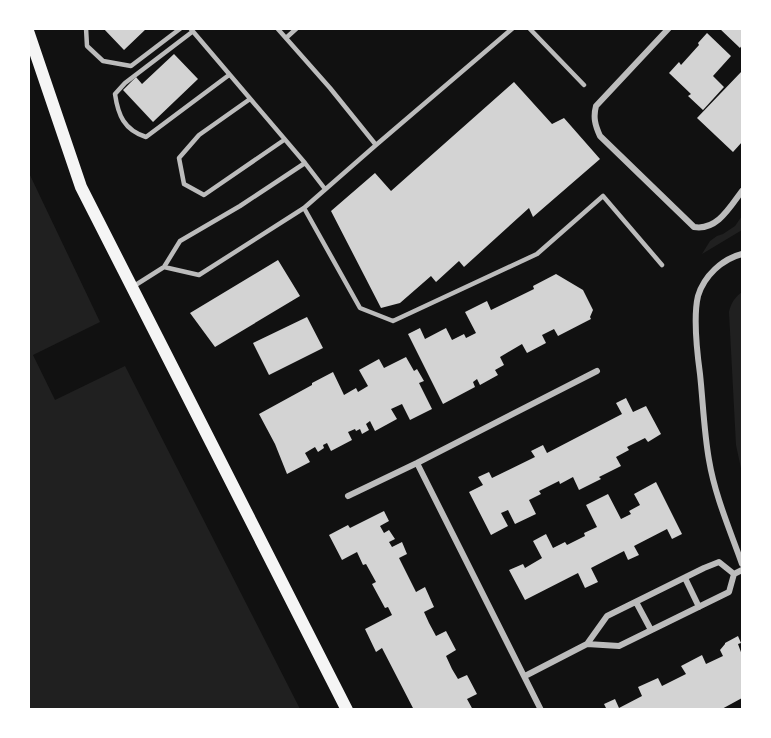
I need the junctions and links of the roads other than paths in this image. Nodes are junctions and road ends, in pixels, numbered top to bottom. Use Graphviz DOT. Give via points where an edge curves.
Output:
graph roads {
  1 [pos="86,28"];
  2 [pos="181,28"];
  3 [pos="277,28"];
  4 [pos="297,28"];
  5 [pos="513,28"];
  6 [pos="529,28"];
  7 [pos="669,28"];
  8 [pos="191,30"];
  9 [pos="28,31"];
  10 [pos="286,38"];
  11 [pos="229,75"];
  12 [pos="584,86"];
  13 [pos="249,99"];
  14 [pos="284,140"];
  15 [pos="376,145"];
  16 [pos="305,163"];
  17 [pos="325,189"];
  18 [pos="742,191"];
  19 [pos="304,208"];
  20 [pos="742,254"];
  21 [pos="662,265"];
  22 [pos="164,267"];
  23 [pos="132,287"];
  24 [pos="597,371"];
  25 [pos="417,463"];
  26 [pos="348,496"];
  27 [pos="742,564"];
  28 [pos="742,570"];
  29 [pos="734,574"];
  30 [pos="685,578"];
  31 [pos="636,602"];
  32 [pos="699,607"];
  33 [pos="651,630"];
  34 [pos="587,644"];
  35 [pos="525,676"];
  36 [pos="347,710"];
  37 [pos="541,710"];
  1 -- 2 [label="lane" via="87,46 103,62 131,66"];
  3 -- 10 [label="lane"];
  4 -- 10 [label="lane"];
  5 -- 15 [label="lane"];
  6 -- 12 [label="lane"];
  7 -- 18 [label="street" via="596,106 600,136 694,227 702,228 721,218"];
  8 -- 11 [label="lane"];
  8 -- 11 [label="lane" via="116,94 118,112 133,133 146,137"];
  9 -- 23 [label="main road" via="81,187"];
  10 -- 15 [label="lane"];
  11 -- 13 [label="lane"];
  13 -- 14 [label="lane"];
  13 -- 14 [label="lane" via="199,135 179,158 184,184 204,195"];
  14 -- 16 [label="lane"];
  15 -- 17 [label="lane"];
  16 -- 17 [label="lane"];
  16 -- 22 [label="lane" via="180,241"];
  17 -- 19 [label="lane"];
  19 -- 21 [label="lane" via="360,308 393,321 537,254 603,196"];
  19 -- 22 [label="lane" via="198,275"];
  20 -- 27 [label="street" via="724,262 704,281 696,314 709,461"];
  22 -- 23 [label="lane"];
  23 -- 36 [label="main road"];
  24 -- 25 [label="street"];
  25 -- 26 [label="street"];
  25 -- 35 [label="street"];
  28 -- 29 [label="street"];
  29 -- 30 [label="street" via="718,562"];
  29 -- 32 [label="street" via="729,592"];
  30 -- 31 [label="street"];
  30 -- 32 [label="street"];
  31 -- 33 [label="street"];
  31 -- 34 [label="street" via="607,616"];
  32 -- 33 [label="street"];
  33 -- 34 [label="street" via="619,646"];
  34 -- 35 [label="street"];
  35 -- 37 [label="street"];
}
